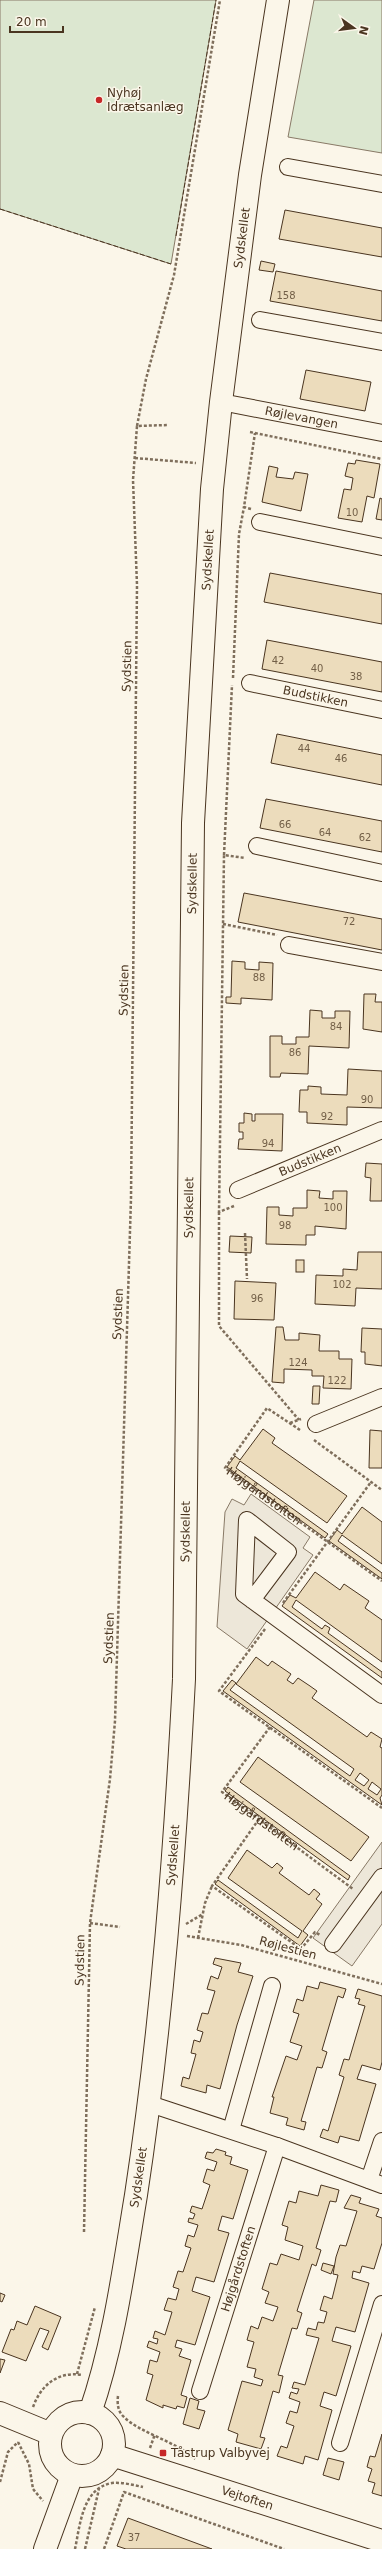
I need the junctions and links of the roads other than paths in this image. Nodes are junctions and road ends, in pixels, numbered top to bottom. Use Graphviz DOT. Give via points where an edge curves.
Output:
graph roads {
  1 [pos="278,0"];
  2 [pos="288,167"];
  3 [pos="382,184"];
  4 [pos="260,320"];
  5 [pos="382,342"];
  6 [pos="221,402"];
  7 [pos="382,433"];
  8 [pos="260,522"];
  9 [pos="382,547"];
  10 [pos="250,683"];
  11 [pos="382,710"];
  12 [pos="260,847"];
  13 [pos="382,873"];
  14 [pos="289,945"];
  15 [pos="382,962"];
  16 [pos="382,1130"];
  17 [pos="238,1190"];
  18 [pos="382,1396"];
  19 [pos="312,1430"];
  20 [pos="252,1600"];
  21 [pos="382,1695"];
  22 [pos="382,1877"];
  23 [pos="333,1944"];
  24 [pos="272,1986"];
  25 [pos="150,2104"];
  26 [pos="231,2130"];
  27 [pos="382,2141"];
  28 [pos="277,2146"];
  29 [pos="376,2183"];
  30 [pos="382,2304"];
  31 [pos="200,2391"];
  32 [pos="0,2413"];
  33 [pos="90,2413"];
  34 [pos="51,2434"];
  35 [pos="340,2443"];
  36 [pos="112,2455"];
  37 [pos="72,2475"];
  38 [pos="382,2541"];
  39 [pos="45,2549"];
  1 -- 6 [label="street, Sydskellet" via="250,175"];
  2 -- 3 [label="street"];
  4 -- 5 [label="street"];
  6 -- 7 [label="street, Røjlevangen"];
  6 -- 25 [label="street, Sydskellet" via="212,489 193,823 184,1679 176,1827"];
  8 -- 9 [label="street"];
  10 -- 11 [label="street, Budstikken"];
  12 -- 13 [label="street"];
  14 -- 15 [label="street"];
  16 -- 17 [label="street, Budstikken"];
  18 -- 19 [label="street"];
  20 -- 21 [label="street"];
  22 -- 23 [label="street"];
  24 -- 26 [label="street"];
  25 -- 26 [label="street"];
  25 -- 33 [label="street, Sydskellet" via="111,2334"];
  26 -- 28 [label="street"];
  27 -- 29 [label="street"];
  28 -- 29 [label="street"];
  28 -- 31 [label="street, Højgårdstoften"];
  30 -- 35 [label="street"];
  32 -- 34 [label="street" via="22,2433"];
  33 -- 34 [label="street" via="71,2414 63,2419"];
  33 -- 36 [label="street" via="104,2420 111,2430 114,2442"];
  34 -- 37 [label="street" via="51,2454 56,2463"];
  36 -- 37 [label="street" via="100,2470 91,2475"];
  36 -- 38 [label="street, Vejtoften"];
  37 -- 39 [label="street"];
}
